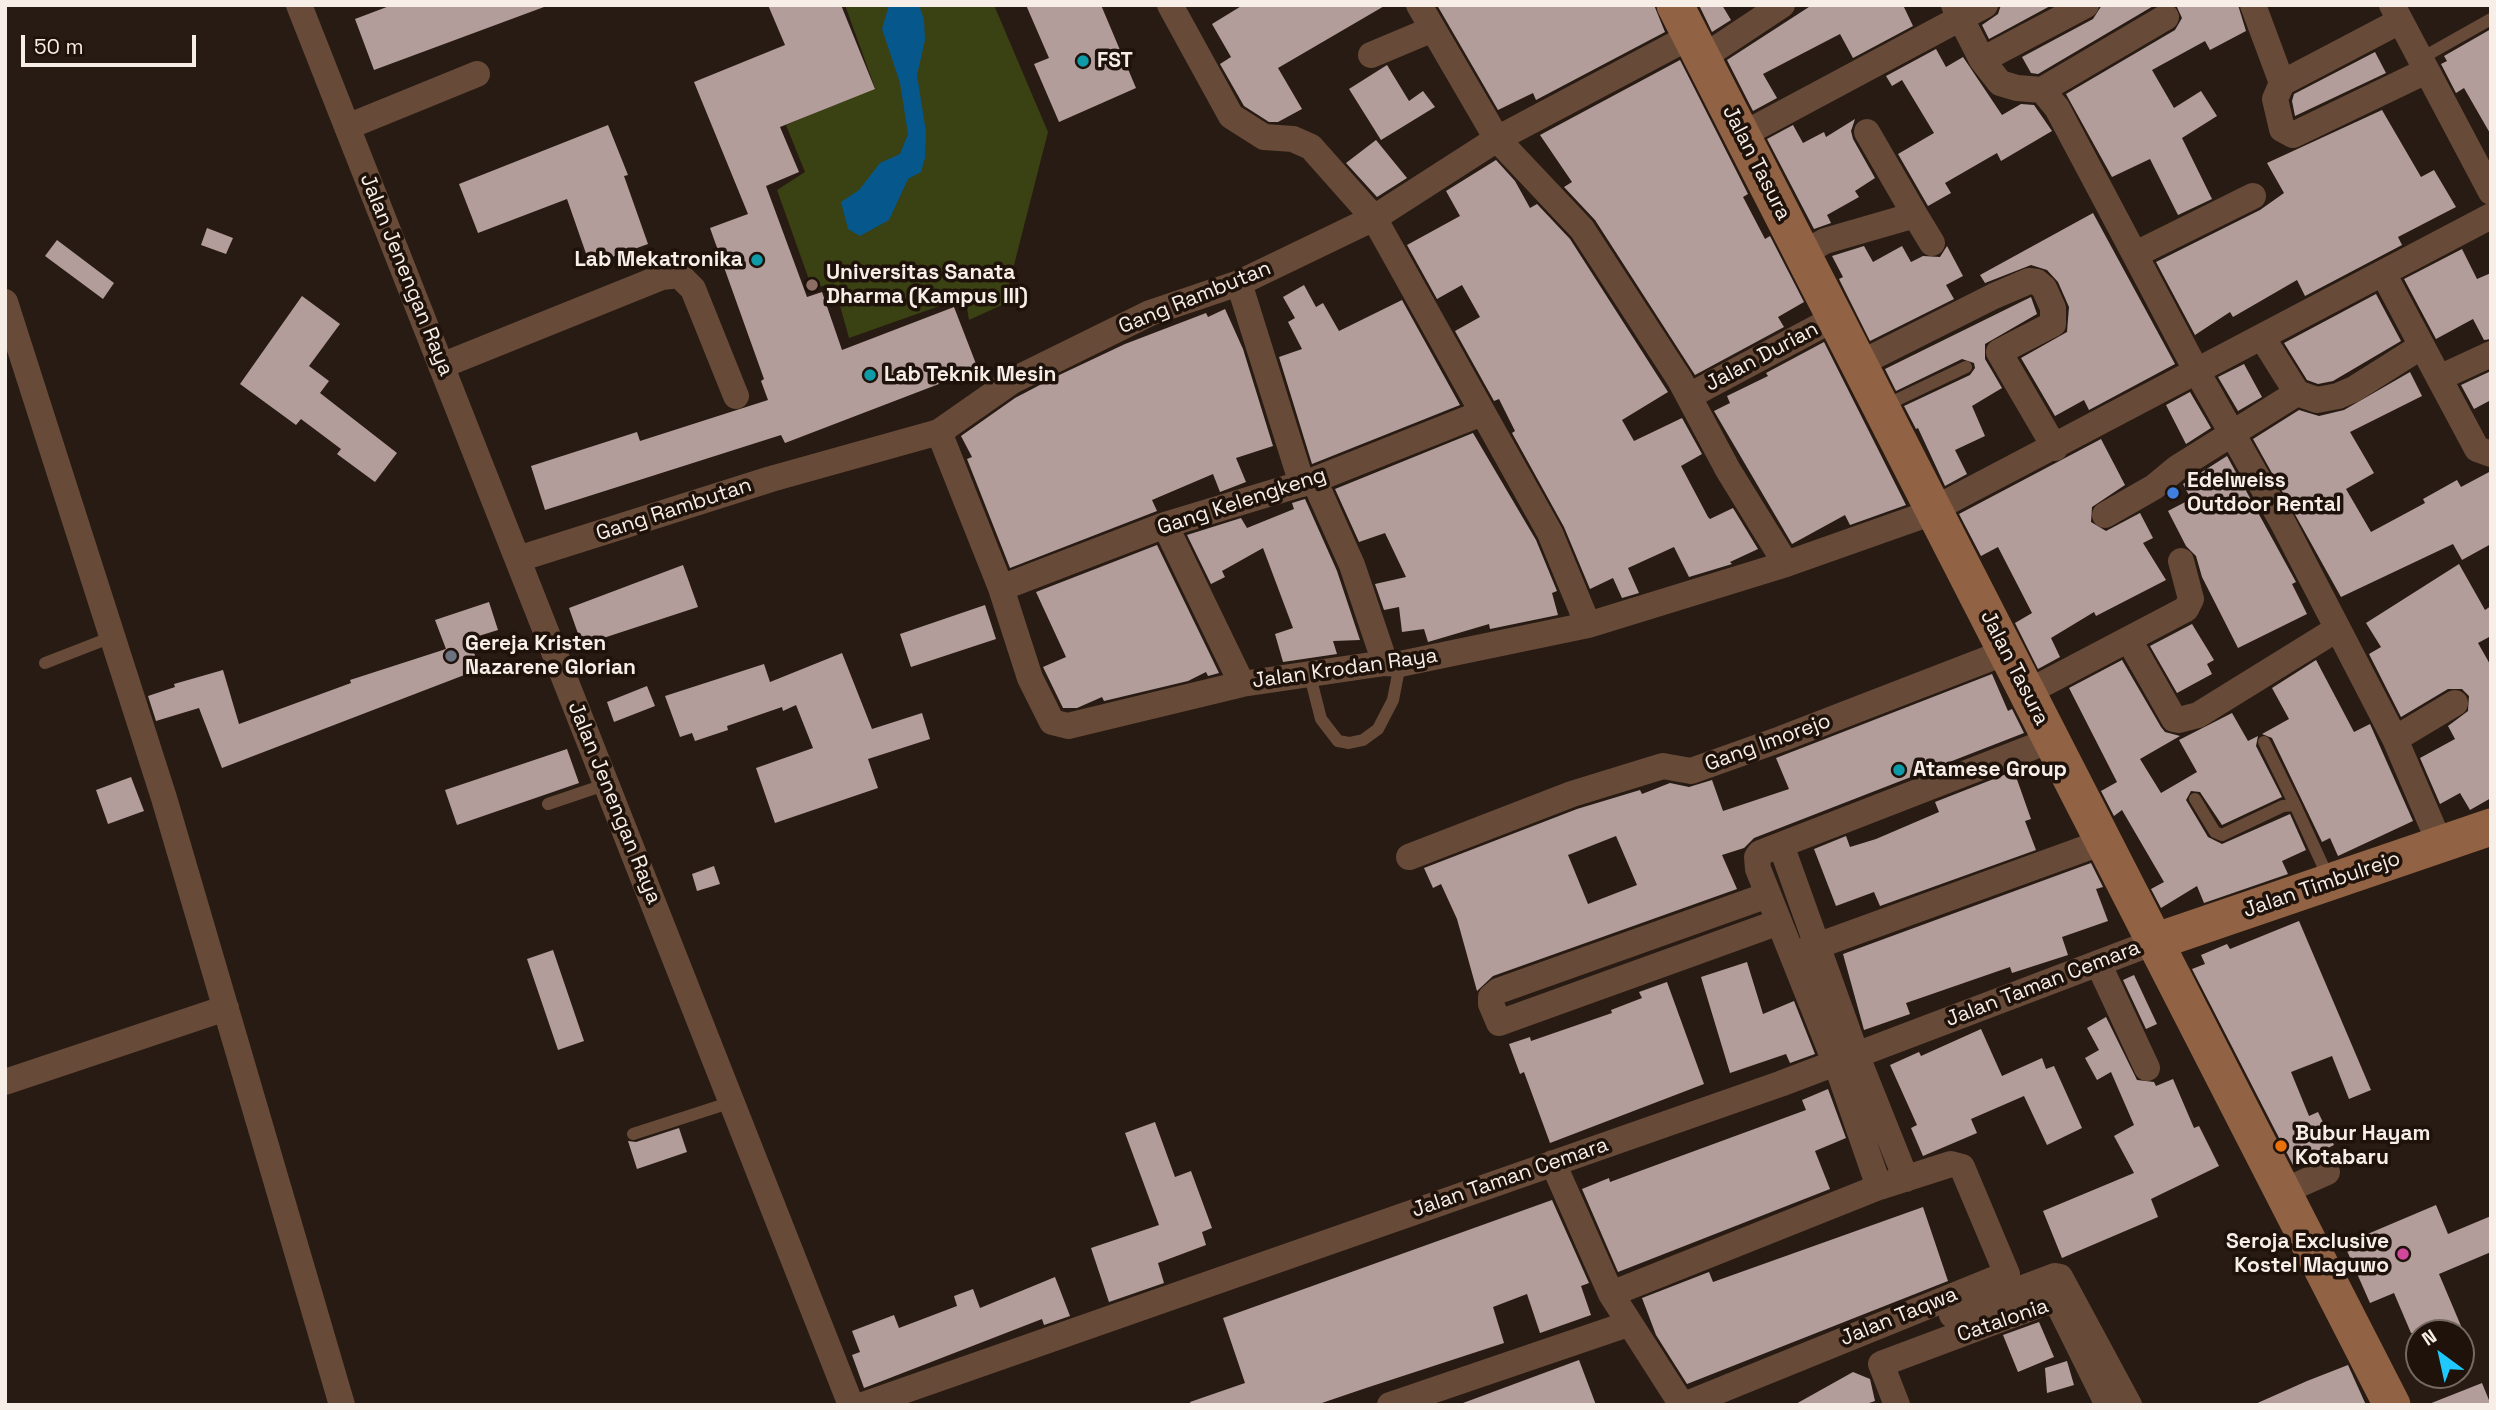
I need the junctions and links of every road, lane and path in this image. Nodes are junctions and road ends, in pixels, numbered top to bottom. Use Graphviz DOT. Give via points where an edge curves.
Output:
graph roads {
  1 [pos="299,5"];
  2 [pos="1170,5"];
  3 [pos="1419,5"];
  4 [pos="1782,5"];
  5 [pos="1984,5"];
  6 [pos="2086,5"];
  7 [pos="2253,5"];
  8 [pos="1958,12"];
  9 [pos="2395,13"];
  10 [pos="2166,18"];
  11 [pos="2491,19"];
  12 [pos="1433,29"];
  13 [pos="1689,33"];
  14 [pos="1371,55"];
  15 [pos="1982,60"];
  16 [pos="2423,65"];
  17 [pos="477,74"];
  18 [pos="2281,82"];
  19 [pos="2042,90"];
  20 [pos="347,127"];
  21 [pos="1867,132"];
  22 [pos="1741,135"];
  23 [pos="1497,139"];
  24 [pos="2491,192"];
  25 [pos="2253,196"];
  26 [pos="1915,215"];
  27 [pos="2491,216"];
  28 [pos="1374,218"];
  29 [pos="1932,243"];
  30 [pos="1802,254"];
  31 [pos="2136,254"];
  32 [pos="2383,273"];
  33 [pos="1240,283"];
  34 [pos="5,302"];
  35 [pos="1835,318"];
  36 [pos="2262,337"];
  37 [pos="2422,346"];
  38 [pos="2491,354"];
  39 [pos="1859,364"];
  40 [pos="442,366"];
  41 [pos="1966,367"];
  42 [pos="2196,370"];
  43 [pos="2439,378"];
  44 [pos="2297,393"];
  45 [pos="736,396"];
  46 [pos="1689,396"];
  47 [pos="1881,408"];
  48 [pos="1482,413"];
  49 [pos="939,432"];
  50 [pos="2232,433"];
  51 [pos="2055,448"];
  52 [pos="2491,454"];
  53 [pos="1308,482"];
  54 [pos="1934,511"];
  55 [pos="2105,515"];
  56 [pos="1165,525"];
  57 [pos="518,559"];
  58 [pos="2181,561"];
  59 [pos="1786,565"];
  60 [pos="1001,588"];
  61 [pos="1588,625"];
  62 [pos="2337,629"];
  63 [pos="113,637"];
  64 [pos="2129,640"];
  65 [pos="2006,652"];
  66 [pos="45,663"];
  67 [pos="1393,663"];
  68 [pos="1310,676"];
  69 [pos="1242,684"];
  70 [pos="2026,692"];
  71 [pos="2455,703"];
  72 [pos="2395,739"];
  73 [pos="2051,740"];
  74 [pos="2264,742"];
  75 [pos="607,784"];
  76 [pos="2195,799"];
  77 [pos="548,804"];
  78 [pos="2294,805"];
  79 [pos="2491,827"];
  80 [pos="2103,842"];
  81 [pos="2440,844"];
  82 [pos="1780,845"];
  83 [pos="1409,857"];
  84 [pos="2331,882"];
  85 [pos="1768,895"];
  86 [pos="1779,922"];
  87 [pos="1679,926"];
  88 [pos="2154,942"];
  89 [pos="1817,946"];
  90 [pos="1596,955"];
  91 [pos="1688,955"];
  92 [pos="1792,955"];
  93 [pos="2099,965"];
  94 [pos="1606,984"];
  95 [pos="226,1008"];
  96 [pos="1845,1059"];
  97 [pos="2147,1068"];
  98 [pos="5,1082"];
  99 [pos="732,1102"];
  100 [pos="633,1134"];
  101 [pos="1553,1163"];
  102 [pos="2328,1172"];
  103 [pos="1906,1179"];
  104 [pos="1879,1187"];
  105 [pos="2282,1192"];
  106 [pos="1611,1294"];
  107 [pos="1628,1324"];
  108 [pos="342,1405"];
  109 [pos="851,1405"];
  110 [pos="863,1405"];
  111 [pos="1390,1405"];
  112 [pos="1683,1405"];
  113 [pos="1724,1405"];
  114 [pos="1896,1405"];
  115 [pos="2108,1405"];
  116 [pos="2129,1405"];
  117 [pos="2392,1405"];
  1 -- 20 [label="street, Jalan Jenengan Raya"];
  2 -- 28 [label="street" via="1231,116 1264,137 1293,139 1311,147"];
  3 -- 12 [label="street"];
  4 -- 13 [label="street, Gang Rambutan"];
  5 -- 8 [label="street"];
  6 -- 15 [label="street"];
  7 -- 18 [label="street"];
  8 -- 15 [label="street"];
  8 -- 22 [label="street"];
  9 -- 16 [label="street"];
  9 -- 18 [label="street"];
  10 -- 19 [label="street"];
  11 -- 16 [label="lane"];
  12 -- 14 [label="street"];
  12 -- 23 [label="street"];
  13 -- 22 [label="street, Jalan Tasura"];
  13 -- 23 [label="street, Gang Rambutan"];
  15 -- 19 [label="street" via="2000,83"];
  16 -- 18 [label="street" via="2292,136 2278,120 2275,99"];
  16 -- 24 [label="street"];
  17 -- 20 [label="street"];
  19 -- 31 [label="street" via="2057,108"];
  20 -- 40 [label="street, Jalan Jenengan Raya"];
  21 -- 26 [label="street"];
  22 -- 30 [label="street, Jalan Tasura"];
  23 -- 28 [label="street, Gang Rambutan"];
  23 -- 46 [label="street" via="1582,229"];
  25 -- 31 [label="street"];
  26 -- 29 [label="street"];
  26 -- 30 [label="street" via="1825,241"];
  27 -- 32 [label="street, Jalan Krodan Raya"];
  28 -- 33 [label="street, Gang Rambutan"];
  28 -- 48 [label="street"];
  30 -- 35 [label="street, Jalan Tasura"];
  31 -- 42 [label="street"];
  32 -- 36 [label="street, Jalan Krodan Raya"];
  32 -- 37 [label="street"];
  33 -- 49 [label="street, Gang Rambutan" via="1150,313 1024,374"];
  33 -- 53 [label="street"];
  34 -- 63 [label="street"];
  35 -- 39 [label="street, Jalan Tasura"];
  35 -- 46 [label="street, Jalan Durian"];
  36 -- 42 [label="street, Jalan Krodan Raya"];
  36 -- 44 [label="street"];
  37 -- 43 [label="street"];
  37 -- 44 [label="street" via="2338,396 2317,400"];
  38 -- 43 [label="street"];
  39 -- 47 [label="street, Jalan Tasura"];
  39 -- 51 [label="street" via="1994,296 2029,281 2038,282 2053,308 2053,324 1999,352"];
  40 -- 45 [label="street" via="662,277 679,275 693,289"];
  40 -- 57 [label="street, Jalan Jenengan Raya"];
  41 -- 47 [label="lane"];
  42 -- 50 [label="street"];
  42 -- 51 [label="street, Jalan Krodan Raya"];
  43 -- 52 [label="street" via="2477,449"];
  44 -- 50 [label="street"];
  46 -- 59 [label="street"];
  47 -- 54 [label="street, Jalan Tasura"];
  48 -- 53 [label="street, Gang Kelengkeng"];
  48 -- 61 [label="street" via="1550,533"];
  49 -- 57 [label="street, Gang Rambutan" via="771,479"];
  49 -- 60 [label="street, Jalan Krodan Raya"];
  50 -- 55 [label="street"];
  50 -- 62 [label="street"];
  51 -- 54 [label="street, Jalan Krodan Raya"];
  53 -- 56 [label="street, Gang Kelengkeng"];
  53 -- 67 [label="street" via="1352,565"];
  54 -- 59 [label="street, Jalan Krodan Raya"];
  54 -- 65 [label="street, Jalan Tasura"];
  56 -- 60 [label="street, Gang Kelengkeng"];
  56 -- 69 [label="street"];
  57 -- 75 [label="street, Jalan Jenengan Raya"];
  58 -- 64 [label="street" via="2191,599 2186,609"];
  59 -- 61 [label="street, Jalan Krodan Raya"];
  60 -- 69 [label="street, Jalan Krodan Raya" via="1030,677 1056,725 1068,726"];
  61 -- 67 [label="street, Jalan Krodan Raya"];
  62 -- 64 [label="street" via="2198,715 2179,720 2174,719"];
  62 -- 72 [label="street"];
  63 -- 66 [label="lane"];
  63 -- 95 [label="street"];
  64 -- 70 [label="street"];
  65 -- 70 [label="street, Jalan Tasura"];
  65 -- 83 [label="street, Gang Imorejo" via="1691,771 1663,766 1572,794"];
  67 -- 68 [label="street, Jalan Krodan Raya"];
  67 -- 68 [label="lane" via="1393,700 1378,729 1349,743 1338,741 1321,719"];
  68 -- 69 [label="street, Jalan Krodan Raya"];
  70 -- 73 [label="street, Jalan Tasura"];
  71 -- 72 [label="street"];
  72 -- 81 [label="street"];
  73 -- 80 [label="street, Jalan Tasura"];
  73 -- 82 [label="street"];
  74 -- 78 [label="lane"];
  75 -- 77 [label="lane"];
  75 -- 99 [label="street, Jalan Jenengan Raya"];
  76 -- 78 [label="lane" via="2215,832 2222,835"];
  78 -- 84 [label="lane"];
  79 -- 81 [label="street, Jalan Timbulrejo"];
  80 -- 88 [label="street, Jalan Tasura"];
  80 -- 89 [label="street"];
  81 -- 84 [label="street, Jalan Timbulrejo"];
  82 -- 85 [label="street" via="1757,857"];
  82 -- 89 [label="street"];
  84 -- 88 [label="street, Jalan Timbulrejo"];
  85 -- 86 [label="street"];
  85 -- 87 [label="street"];
  86 -- 91 [label="street"];
  86 -- 92 [label="street"];
  87 -- 90 [label="street"];
  87 -- 91 [label="street"];
  88 -- 93 [label="street, Jalan Taman Cemara"];
  88 -- 105 [label="street, Jalan Tasura"];
  89 -- 92 [label="street"];
  89 -- 96 [label="street"];
  90 -- 94 [label="street"];
  90 -- 94 [label="street" via="1498,991 1491,1004 1499,1023"];
  91 -- 94 [label="street"];
  92 -- 96 [label="street"];
  93 -- 96 [label="street, Jalan Taman Cemara"];
  93 -- 97 [label="street"];
  95 -- 98 [label="street"];
  95 -- 108 [label="street"];
  96 -- 101 [label="street, Jalan Taman Cemara"];
  96 -- 103 [label="street"];
  96 -- 104 [label="street"];
  99 -- 100 [label="lane"];
  99 -- 109 [label="street, Jalan Jenengan Raya"];
  101 -- 106 [label="street"];
  101 -- 110 [label="street, Jalan Taman Cemara"];
  102 -- 105 [label="street"];
  103 -- 104 [label="street"];
  103 -- 112 [label="street, Jalan Taqwa" via="1951,1164 1962,1167 2007,1274"];
  104 -- 106 [label="street"];
  105 -- 117 [label="street, Jalan Tasura"];
  106 -- 107 [label="street"];
  107 -- 111 [label="street"];
  107 -- 112 [label="street"];
  113 -- 116 [label="street" via="2054,1276 2065,1282"];
  114 -- 115 [label="street, Catalonia" via="1881,1364 2057,1302"];
}
